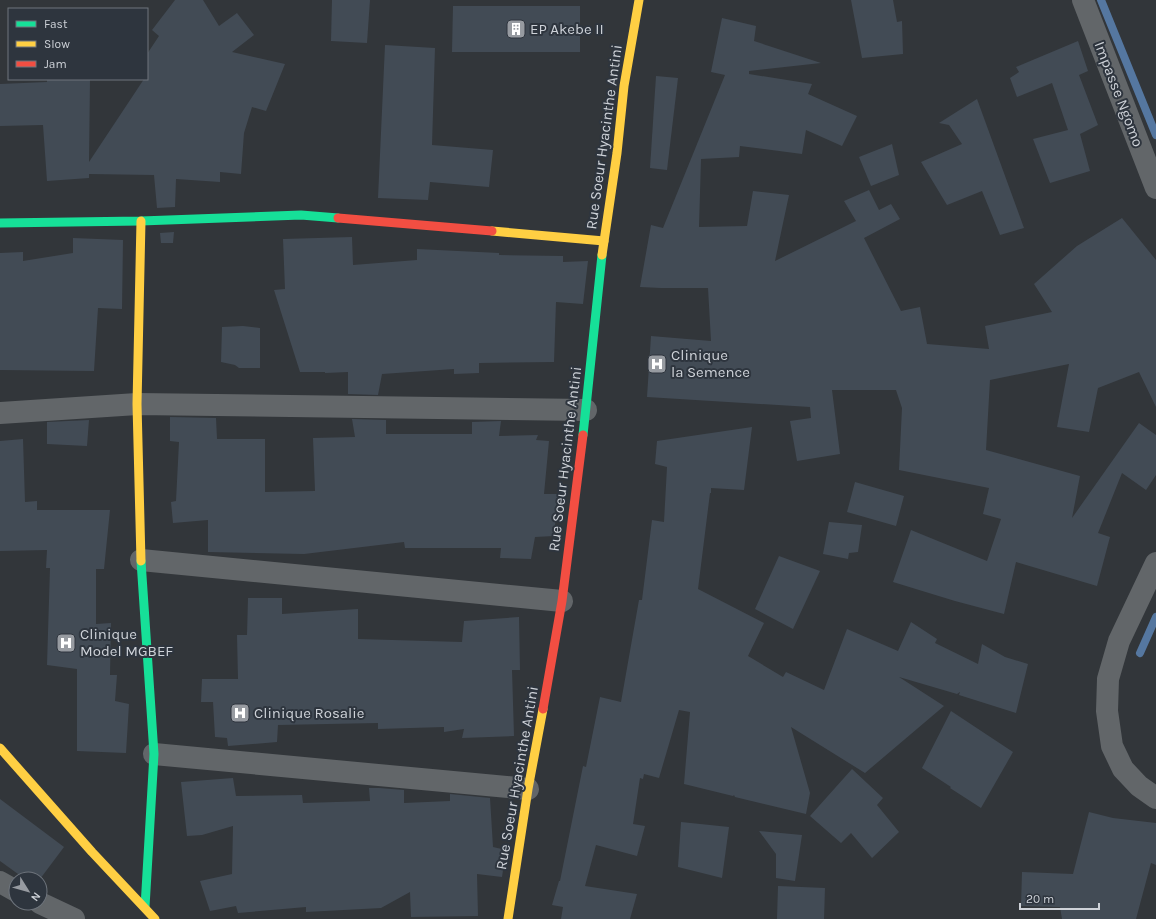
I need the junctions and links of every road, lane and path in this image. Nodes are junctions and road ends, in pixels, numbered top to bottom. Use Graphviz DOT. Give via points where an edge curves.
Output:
graph roads {
  1 [pos="638,0"];
  2 [pos="1083,0"];
  3 [pos="1156,188"];
  4 [pos="141,221"];
  5 [pos="0,223"];
  6 [pos="604,241"];
  7 [pos="137,404"];
  8 [pos="586,410"];
  9 [pos="0,413"];
  10 [pos="141,560"];
  11 [pos="1156,563"];
  12 [pos="562,601"];
  13 [pos="0,748"];
  14 [pos="154,754"];
  15 [pos="528,789"];
  16 [pos="1156,798"];
  17 [pos="48,907"];
  18 [pos="145,907"];
  19 [pos="74,919"];
  20 [pos="155,919"];
  21 [pos="508,919"];
  1 -- 6 [label="street, Rue Soeur Hyacinthe Antini"];
  2 -- 3 [label="street, Impasse Ngomo"];
  4 -- 5 [label="street"];
  4 -- 6 [label="street" via="301,215"];
  4 -- 7 [label="street"];
  6 -- 8 [label="street, Rue Soeur Hyacinthe Antini"];
  7 -- 8 [label="street"];
  7 -- 9 [label="street"];
  7 -- 10 [label="street"];
  8 -- 12 [label="street, Rue Soeur Hyacinthe Antini"];
  10 -- 12 [label="street"];
  10 -- 14 [label="street"];
  11 -- 16 [label="street" via="1119,641 1108,678 1107,711 1112,746 1123,769 1139,786"];
  12 -- 15 [label="street, Rue Soeur Hyacinthe Antini"];
  13 -- 18 [label="street" via="92,852"];
  14 -- 15 [label="street"];
  14 -- 18 [label="street"];
  15 -- 21 [label="street, Rue Soeur Hyacinthe Antini"];
  17 -- 19 [label="street"];
  18 -- 20 [label="street"];
}
